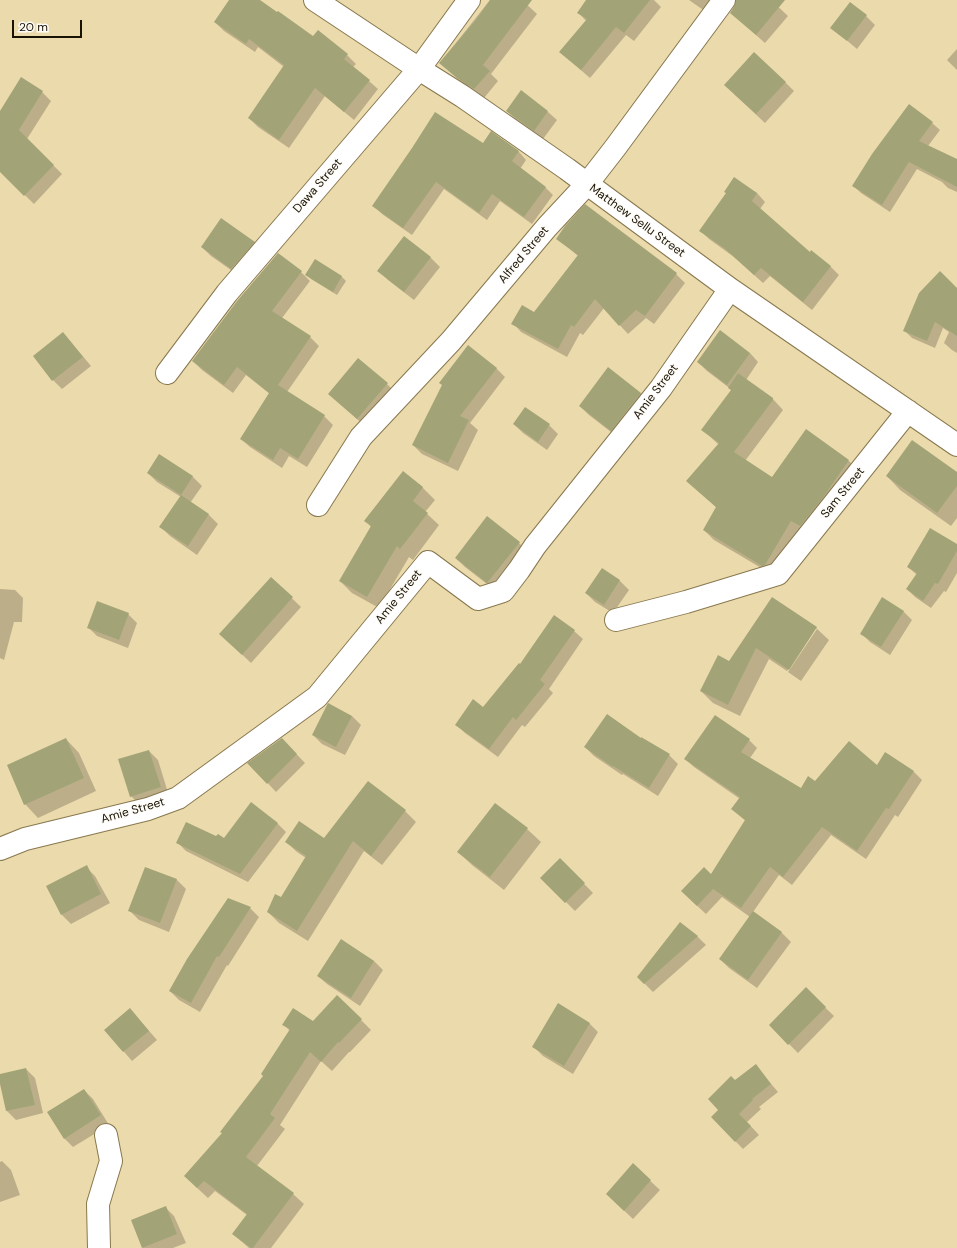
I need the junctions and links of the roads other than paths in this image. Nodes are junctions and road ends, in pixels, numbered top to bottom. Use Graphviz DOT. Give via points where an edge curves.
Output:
graph roads {
  1 [pos="314,0"];
  2 [pos="469,0"];
  3 [pos="724,0"];
  4 [pos="418,69"];
  5 [pos="587,184"];
  6 [pos="730,289"];
  7 [pos="167,373"];
  8 [pos="908,411"];
  9 [pos="957,445"];
  10 [pos="318,506"];
  11 [pos="616,620"];
  12 [pos="0,849"];
  13 [pos="106,1135"];
  14 [pos="99,1248"];
  1 -- 4 [label="street, Matthew Sellu Street"];
  2 -- 4 [label="street, Dawa Street"];
  3 -- 5 [label="street, Alfred Street"];
  4 -- 5 [label="street, Matthew Sellu Street" via="462,96"];
  4 -- 7 [label="street, Dawa Street" via="227,293"];
  5 -- 6 [label="street, Matthew Sellu Street"];
  5 -- 10 [label="street, Alfred Street" via="547,227 451,341 361,437"];
  6 -- 8 [label="street, Matthew Sellu Street"];
  6 -- 12 [label="street, Amie Street" via="661,388 535,546 503,591 478,599 428,562 317,698 178,798 148,809 25,839"];
  8 -- 9 [label="street, Matthew Sellu Street"];
  8 -- 11 [label="street, Sam Street" via="778,574"];
  13 -- 14 [label="street" via="111,1161 98,1204"];
}
